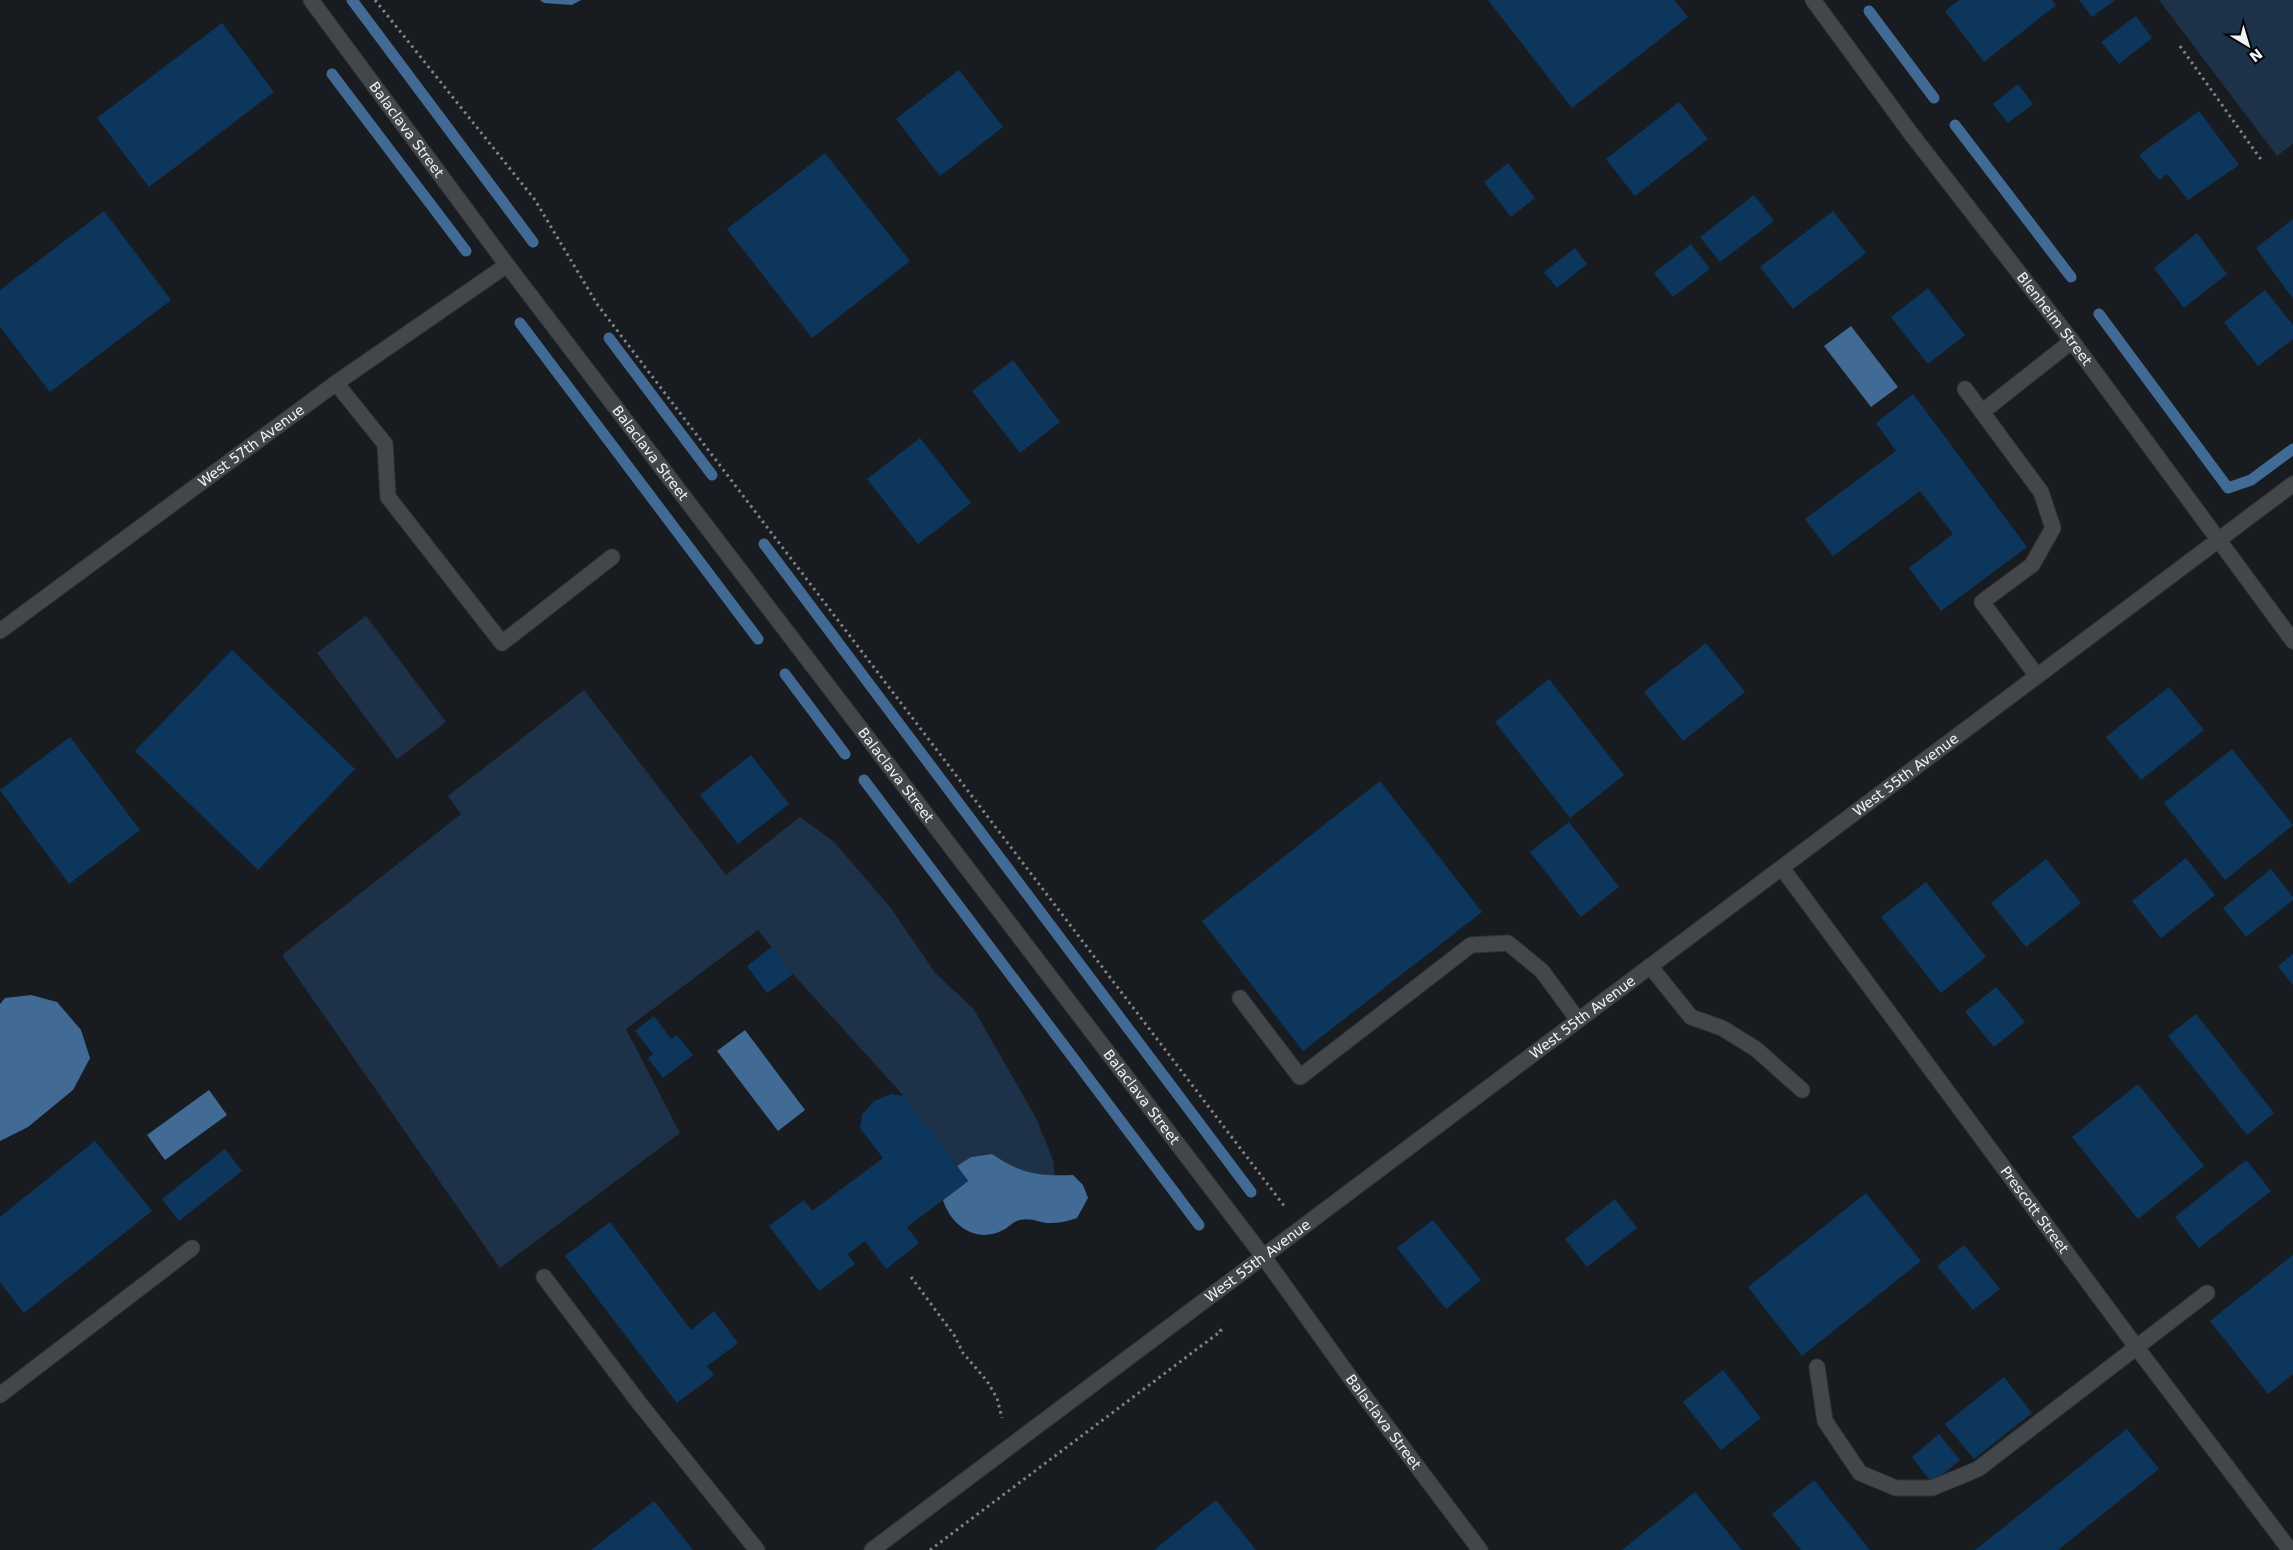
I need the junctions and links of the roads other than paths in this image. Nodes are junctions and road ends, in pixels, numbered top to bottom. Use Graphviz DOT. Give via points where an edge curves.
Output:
graph roads {
  1 [pos="311,0"];
  2 [pos="1813,0"];
  3 [pos="507,266"];
  4 [pos="2072,341"];
  5 [pos="336,383"];
  6 [pos="1965,389"];
  7 [pos="1982,412"];
  8 [pos="2293,484"];
  9 [pos="2218,541"];
  10 [pos="612,557"];
  11 [pos="0,631"];
  12 [pos="2293,641"];
  13 [pos="2037,676"];
  14 [pos="1782,868"];
  15 [pos="1650,966"];
  16 [pos="1240,998"];
  17 [pos="1578,1020"];
  18 [pos="1802,1090"];
  19 [pos="192,1248"];
  20 [pos="1263,1256"];
  21 [pos="544,1276"];
  22 [pos="2207,1293"];
  23 [pos="2137,1348"];
  24 [pos="1817,1367"];
  25 [pos="0,1395"];
  26 [pos="757,1550"];
  27 [pos="872,1550"];
  28 [pos="1480,1550"];
  29 [pos="2290,1550"];
  1 -- 3 [label="street, Balaclava Street"];
  2 -- 4 [label="street, Blenheim Street" via="1912,135"];
  3 -- 5 [label="street, West 57th Avenue"];
  3 -- 20 [label="street, Balaclava Street"];
  4 -- 7 [label="street"];
  4 -- 9 [label="street, Blenheim Street"];
  5 -- 10 [label="street" via="385,444 388,497 502,643"];
  5 -- 11 [label="street, West 57th Avenue"];
  6 -- 7 [label="street"];
  7 -- 13 [label="street" via="2041,492 2053,528 2032,565 1982,602"];
  8 -- 9 [label="street, West 55th Avenue"];
  9 -- 12 [label="street, Blenheim Street"];
  9 -- 13 [label="street, West 55th Avenue"];
  13 -- 14 [label="street, West 55th Avenue"];
  14 -- 15 [label="street, West 55th Avenue"];
  14 -- 23 [label="street, Prescott Street"];
  15 -- 17 [label="street, West 55th Avenue"];
  15 -- 18 [label="street" via="1691,1017 1722,1028 1756,1049"];
  16 -- 17 [label="street" via="1300,1077 1471,944 1508,943 1542,971"];
  17 -- 20 [label="street, West 55th Avenue"];
  19 -- 25 [label="street"];
  20 -- 27 [label="street, West 55th Avenue"];
  20 -- 28 [label="street, Balaclava Street"];
  21 -- 26 [label="street" via="640,1404"];
  22 -- 23 [label="street"];
  23 -- 24 [label="street" via="1978,1469 1932,1488 1896,1488 1860,1473 1825,1421"];
  23 -- 29 [label="street, Prescott Street"];
}
